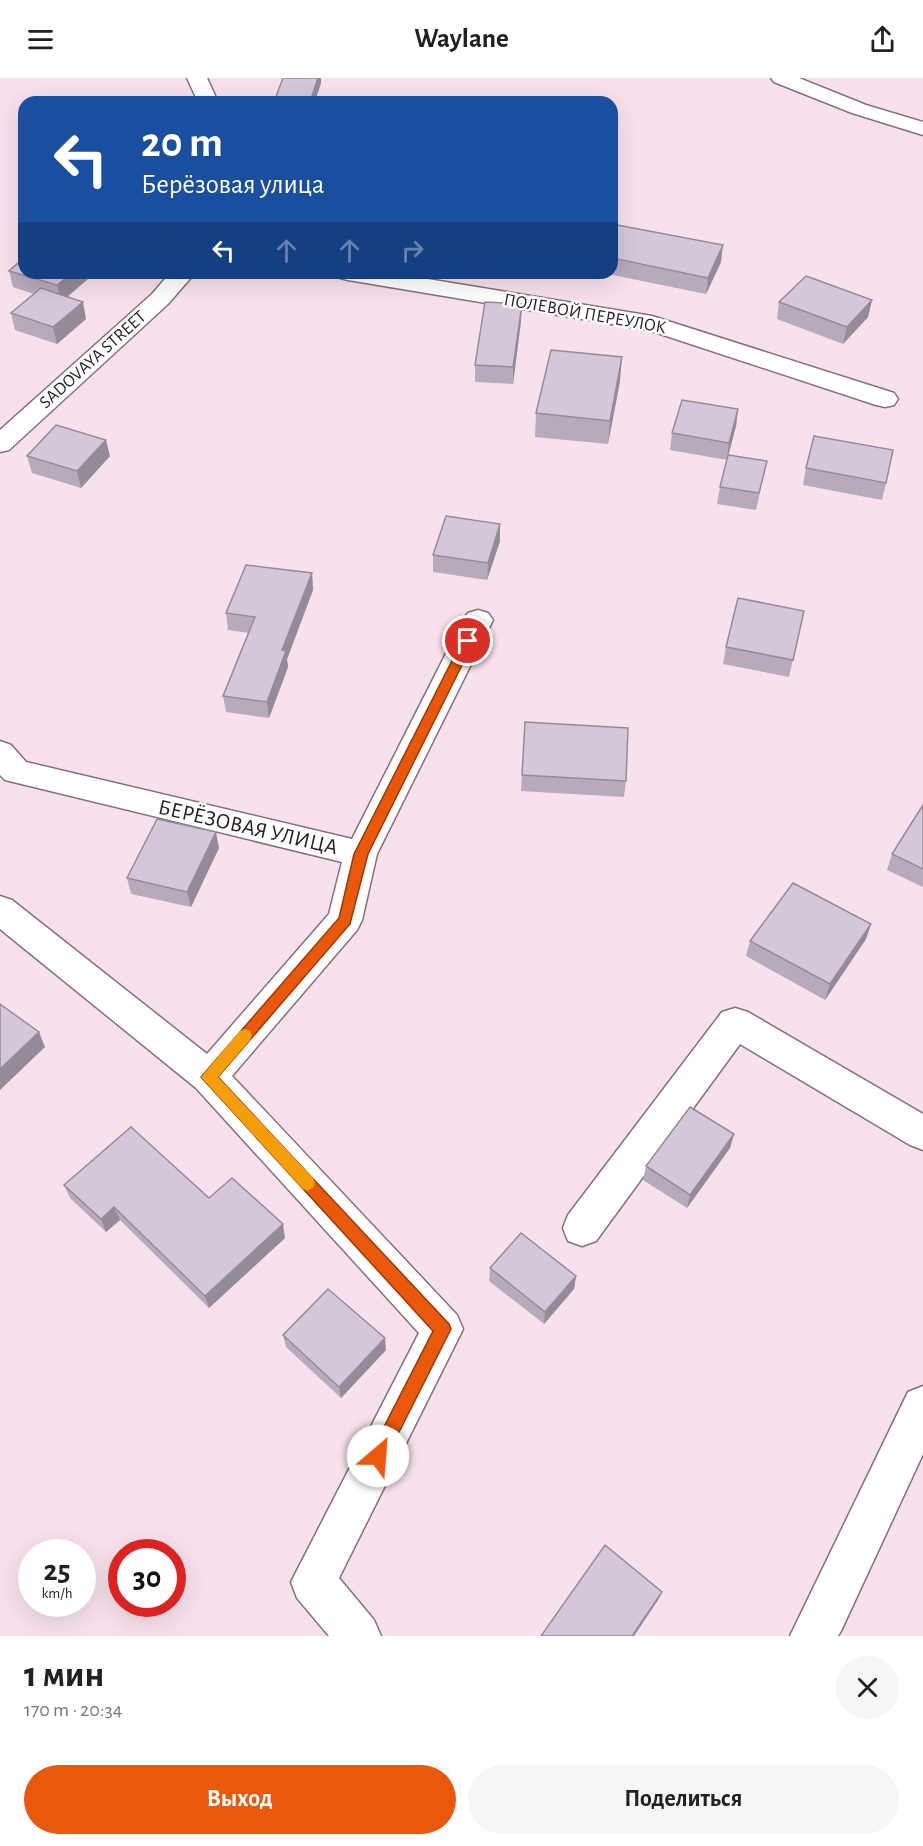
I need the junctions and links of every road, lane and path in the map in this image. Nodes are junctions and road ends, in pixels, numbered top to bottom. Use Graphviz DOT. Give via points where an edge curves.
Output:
graph roads {
  1 [pos="196,78"];
  2 [pos="781,78"];
  3 [pos="205,96"];
  4 [pos="923,129"];
  5 [pos="178,279"];
  6 [pos="392,279"];
  7 [pos="885,399"];
  8 [pos="0,444"];
  9 [pos="478,620"];
  10 [pos="0,753"];
  11 [pos="361,854"];
  12 [pos="0,910"];
  13 [pos="209,1077"];
  14 [pos="923,1133"];
  15 [pos="582,1228"];
  16 [pos="923,1407"];
  17 [pos="358,1636"];
  18 [pos="813,1636"];
  1 -- 3 [label="street"];
  2 -- 4 [label="street"];
  5 -- 8 [label="street, SADOVAYA STREET"];
  6 -- 7 [label="street, ПОЛЕВОЙ ПЕРЕУЛОК" via="652,323"];
  9 -- 11 [label="street"];
  10 -- 11 [label="street, БЕРЁЗОВАЯ УЛИЦА" via="16,772"];
  11 -- 13 [label="street, БЕРЁЗОВАЯ УЛИЦА" via="345,920"];
  12 -- 13 [label="street"];
  13 -- 17 [label="street" via="443,1329 313,1582"];
  14 -- 15 [label="street" via="735,1023"];
  16 -- 18 [label="street"];
}
